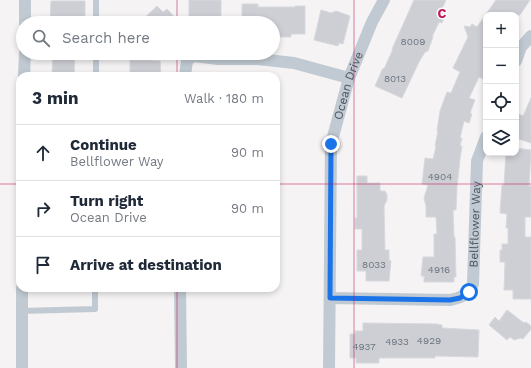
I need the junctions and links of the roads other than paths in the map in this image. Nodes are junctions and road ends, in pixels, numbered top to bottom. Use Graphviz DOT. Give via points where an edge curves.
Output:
graph roads {
  1 [pos="25,0"];
  2 [pos="96,0"];
  3 [pos="384,0"];
  4 [pos="25,16"];
  5 [pos="96,16"];
  6 [pos="531,36"];
  7 [pos="519,53"];
  8 [pos="25,60"];
  9 [pos="96,60"];
  10 [pos="187,60"];
  11 [pos="267,60"];
  12 [pos="24,72"];
  13 [pos="96,72"];
  14 [pos="186,72"];
  15 [pos="349,78"];
  16 [pos="483,144"];
  17 [pos="22,292"];
  18 [pos="95,292"];
  19 [pos="180,292"];
  20 [pos="330,298"];
  21 [pos="21,311"];
  22 [pos="22,368"];
  23 [pos="181,368"];
  24 [pos="329,368"];
  1 -- 4 [label="street"];
  2 -- 5 [label="lane"];
  3 -- 15 [label="street, Ocean Drive"];
  6 -- 7 [label="street"];
  8 -- 12 [label="street"];
  9 -- 13 [label="lane"];
  10 -- 14 [label="street"];
  11 -- 15 [label="street" via="294,63"];
  15 -- 20 [label="street, Ocean Drive" via="331,144"];
  16 -- 20 [label="street, Bellflower Way" via="476,161 473,284 469,292 460,298 450,300"];
  17 -- 21 [label="street"];
  18 -- 21 [label="lane" via="95,309"];
  19 -- 23 [label="street"];
  20 -- 24 [label="street, Ocean Drive"];
  21 -- 22 [label="street"];
}
